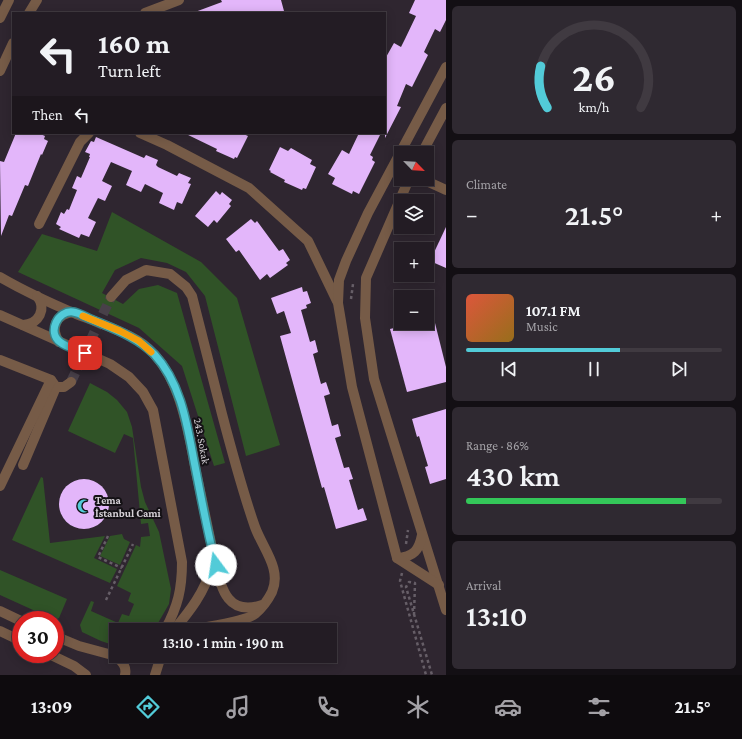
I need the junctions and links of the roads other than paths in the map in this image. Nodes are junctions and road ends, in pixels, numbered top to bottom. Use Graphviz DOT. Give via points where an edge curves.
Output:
graph roads {
  1 [pos="9,0"];
  2 [pos="37,0"];
  3 [pos="179,0"];
  4 [pos="30,12"];
  5 [pos="148,12"];
  6 [pos="0,18"];
  7 [pos="12,44"];
  8 [pos="446,67"];
  9 [pos="0,71"];
  10 [pos="446,108"];
  11 [pos="142,134"];
  12 [pos="81,137"];
  13 [pos="426,146"];
  14 [pos="434,184"];
  15 [pos="406,186"];
  16 [pos="446,190"];
  17 [pos="39,224"];
  18 [pos="0,277"];
  19 [pos="36,296"];
  20 [pos="112,297"];
  21 [pos="338,303"];
  22 [pos="73,312"];
  23 [pos="0,315"];
  24 [pos="22,325"];
  25 [pos="60,342"];
  26 [pos="0,360"];
  27 [pos="71,382"];
  28 [pos="53,383"];
  29 [pos="23,465"];
  30 [pos="0,486"];
  31 [pos="422,535"];
  32 [pos="213,552"];
  33 [pos="398,558"];
  34 [pos="439,585"];
  35 [pos="266,603"];
  36 [pos="0,608"];
  37 [pos="446,610"];
  38 [pos="0,611"];
  39 [pos="12,615"];
  40 [pos="12,616"];
  41 [pos="168,623"];
  42 [pos="180,623"];
  43 [pos="222,623"];
  44 [pos="0,630"];
  45 [pos="12,636"];
  46 [pos="64,640"];
  47 [pos="109,654"];
  48 [pos="64,661"];
  49 [pos="123,663"];
  50 [pos="152,663"];
  51 [pos="159,663"];
  52 [pos="86,675"];
  53 [pos="125,675"];
  54 [pos="148,675"];
  55 [pos="155,675"];
  1 -- 6 [label="street"];
  2 -- 4 [label="street"];
  3 -- 5 [label="street"];
  7 -- 9 [label="street"];
  8 -- 21 [label="street" via="368,213 346,261 339,280"];
  10 -- 13 [label="street"];
  11 -- 21 [label="street" via="249,188 308,241"];
  12 -- 17 [label="street"];
  14 -- 16 [label="street"];
  15 -- 31 [label="street" via="366,278 365,318 374,379"];
  18 -- 19 [label="street, 243. Sokak"];
  19 -- 22 [label="street, 243. Sokak"];
  19 -- 24 [label="street" via="42,305 40,315 33,323"];
  20 -- 35 [label="street" via="126,280 146,270 170,274 186,287 192,296 237,470 260,540 275,574 274,586"];
  21 -- 33 [label="street" via="352,387"];
  22 -- 25 [label="street" via="63,314 56,322 54,332"];
  22 -- 32 [label="street, 243. Sokak" via="139,341 154,354 173,383 184,412"];
  23 -- 24 [label="street"];
  24 -- 25 [label="street"];
  25 -- 41 [label="street" via="110,364 129,377 143,392 152,410 182,562 179,597"];
  26 -- 28 [label="street"];
  27 -- 28 [label="street" via="64,387"];
  28 -- 29 [label="street"];
  28 -- 30 [label="street"];
  31 -- 33 [label="street" via="420,547 414,553"];
  31 -- 34 [label="street"];
  32 -- 35 [label="street" via="223,590 229,600 245,608"];
  32 -- 42 [label="street, 243. Sokak" via="211,568 202,592"];
  33 -- 34 [label="street"];
  34 -- 37 [label="street"];
  35 -- 43 [label="street" via="254,614"];
  36 -- 39 [label="street"];
  38 -- 40 [label="street"];
  44 -- 45 [label="street"];
  46 -- 47 [label="street"];
  48 -- 52 [label="street"];
  49 -- 53 [label="street"];
  50 -- 54 [label="street"];
  51 -- 55 [label="street"];
}
